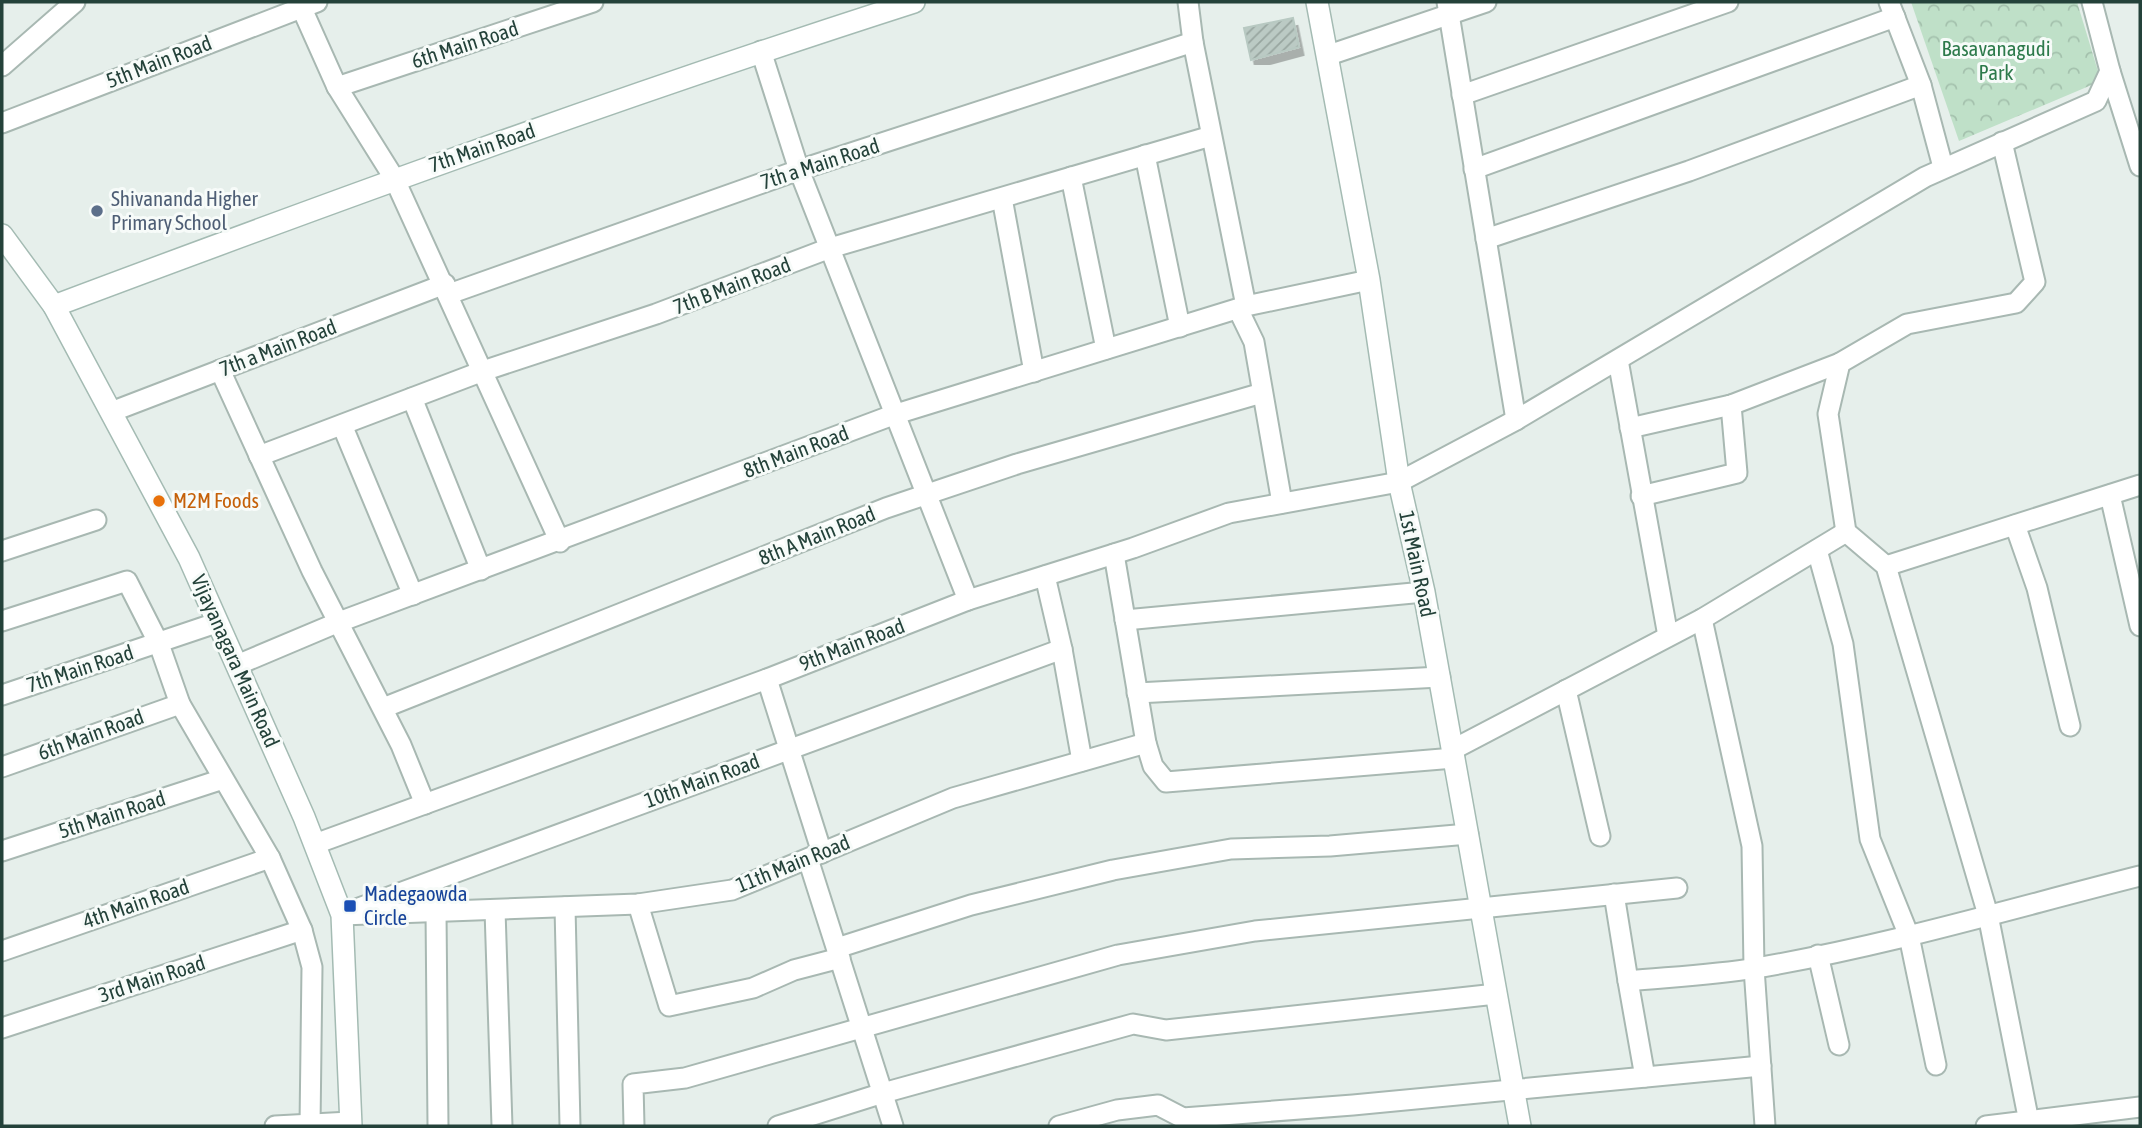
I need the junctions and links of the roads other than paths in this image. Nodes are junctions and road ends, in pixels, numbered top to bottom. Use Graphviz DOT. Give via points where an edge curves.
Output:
graph roads {
  1 [pos="75,2"];
  2 [pos="593,2"];
  3 [pos="914,2"];
  4 [pos="1188,2"];
  5 [pos="1317,2"];
  6 [pos="1486,2"];
  7 [pos="1728,2"];
  8 [pos="2092,2"];
  9 [pos="306,3"];
  10 [pos="1448,8"];
  11 [pos="1892,10"];
  12 [pos="1193,42"];
  13 [pos="761,51"];
  14 [pos="5,55"];
  15 [pos="1329,55"];
  16 [pos="2110,71"];
  17 [pos="1922,85"];
  18 [pos="337,87"];
  19 [pos="1462,95"];
  20 [pos="2,123"];
  21 [pos="1211,136"];
  22 [pos="2003,142"];
  23 [pos="1145,155"];
  24 [pos="2140,166"];
  25 [pos="1943,167"];
  26 [pos="1474,169"];
  27 [pos="799,170"];
  28 [pos="1071,177"];
  29 [pos="394,178"];
  30 [pos="1002,198"];
  31 [pos="2,235"];
  32 [pos="1486,239"];
  33 [pos="830,248"];
  34 [pos="1369,280"];
  35 [pos="447,289"];
  36 [pos="54,306"];
  37 [pos="1242,307"];
  38 [pos="1180,327"];
  39 [pos="1106,349"];
  40 [pos="1618,360"];
  41 [pos="1840,363"];
  42 [pos="220,370"];
  43 [pos="484,371"];
  44 [pos="1034,372"];
  45 [pos="1262,393"];
  46 [pos="412,398"];
  47 [pos="1731,405"];
  48 [pos="111,412"];
  49 [pos="893,415"];
  50 [pos="1516,420"];
  51 [pos="342,425"];
  52 [pos="1630,428"];
  53 [pos="259,456"];
  54 [pos="1399,482"];
  55 [pos="2140,485"];
  56 [pos="925,495"];
  57 [pos="2110,495"];
  58 [pos="1641,496"];
  59 [pos="1282,503"];
  60 [pos="96,520"];
  61 [pos="2015,525"];
  62 [pos="1846,532"];
  63 [pos="560,542"];
  64 [pos="1817,550"];
  65 [pos="2,551"];
  66 [pos="1114,554"];
  67 [pos="1885,566"];
  68 [pos="481,570"];
  69 [pos="1045,576"];
  70 [pos="1424,592"];
  71 [pos="414,595"];
  72 [pos="968,600"];
  73 [pos="1702,619"];
  74 [pos="1125,620"];
  75 [pos="2,621"];
  76 [pos="339,622"];
  77 [pos="216,623"];
  78 [pos="2140,626"];
  79 [pos="1668,636"];
  80 [pos="159,644"];
  81 [pos="1062,649"];
  82 [pos="237,665"];
  83 [pos="1440,677"];
  84 [pos="767,679"];
  85 [pos="1566,690"];
  86 [pos="1137,693"];
  87 [pos="2,695"];
  88 [pos="180,704"];
  89 [pos="383,708"];
  90 [pos="2070,726"];
  91 [pos="1146,743"];
  92 [pos="789,748"];
  93 [pos="1453,754"];
  94 [pos="1082,761"];
  95 [pos="2,767"];
  96 [pos="223,779"];
  97 [pos="425,804"];
  98 [pos="1468,834"];
  99 [pos="1600,836"];
  100 [pos="315,844"];
  101 [pos="2,850"];
  102 [pos="815,856"];
  103 [pos="270,858"];
  104 [pos="2140,876"];
  105 [pos="1678,888"];
  106 [pos="1614,894"];
  107 [pos="638,904"];
  108 [pos="565,907"];
  109 [pos="1481,908"];
  110 [pos="495,910"];
  111 [pos="436,912"];
  112 [pos="342,915"];
  113 [pos="1988,915"];
  114 [pos="302,930"];
  115 [pos="1909,936"];
  116 [pos="2,951"];
  117 [pos="838,953"];
  118 [pos="1818,955"];
  119 [pos="1754,968"];
  120 [pos="1628,981"];
  121 [pos="1496,994"];
  122 [pos="2,1028"];
  123 [pos="862,1028"];
  124 [pos="1839,1045"];
  125 [pos="1936,1065"];
  126 [pos="1761,1066"];
  127 [pos="1645,1077"];
  128 [pos="1513,1090"];
  129 [pos="883,1093"];
  130 [pos="2140,1107"];
  131 [pos="2029,1122"];
  132 [pos="350,1124"];
  133 [pos="310,1125"];
  134 [pos="275,1126"];
  135 [pos="438,1126"];
  136 [pos="502,1126"];
  137 [pos="570,1126"];
  138 [pos="634,1126"];
  139 [pos="778,1126"];
  140 [pos="893,1126"];
  141 [pos="1059,1126"];
  142 [pos="1520,1126"];
  143 [pos="1766,1126"];
  144 [pos="1986,1126"];
  1 -- 14 [label="street"];
  2 -- 18 [label="street, 6th Main Road"];
  3 -- 13 [label="street, 7th Main Road"];
  4 -- 12 [label="street"];
  5 -- 15 [label="street, 1st Main Road"];
  6 -- 10 [label="street"];
  7 -- 19 [label="street"];
  8 -- 16 [label="street"];
  9 -- 18 [label="street"];
  9 -- 20 [label="street, 5th Main Road"];
  10 -- 15 [label="street"];
  10 -- 19 [label="street"];
  11 -- 17 [label="street"];
  11 -- 26 [label="street"];
  12 -- 21 [label="street"];
  12 -- 27 [label="street, 7th a Main Road"];
  13 -- 27 [label="street"];
  13 -- 29 [label="street, 7th Main Road"];
  15 -- 34 [label="street, 1st Main Road"];
  16 -- 22 [label="street, 9th Main Road" via="2096,101"];
  16 -- 24 [label="street"];
  17 -- 25 [label="street"];
  17 -- 32 [label="street" via="1689,172"];
  18 -- 29 [label="street"];
  19 -- 26 [label="street"];
  21 -- 23 [label="street, 7th B Main Road"];
  21 -- 37 [label="street"];
  22 -- 25 [label="street, 9th Main Road"];
  22 -- 41 [label="street" via="2035,282 2016,303 1907,324"];
  23 -- 28 [label="street, 7th B Main Road"];
  23 -- 38 [label="street"];
  25 -- 40 [label="street, 9th Main Road"];
  26 -- 32 [label="street"];
  27 -- 33 [label="street"];
  27 -- 35 [label="street, 7th a Main Road"];
  28 -- 30 [label="street, 7th B Main Road"];
  28 -- 39 [label="street"];
  29 -- 35 [label="street"];
  29 -- 36 [label="street, 7th Main Road"];
  30 -- 33 [label="street, 7th B Main Road"];
  30 -- 44 [label="street"];
  31 -- 36 [label="street, Vijayanagara Main Road"];
  32 -- 50 [label="street"];
  33 -- 43 [label="street, 7th B Main Road" via="656,314"];
  33 -- 49 [label="street"];
  34 -- 37 [label="street, 8th Main Road"];
  34 -- 54 [label="street, 1st Main Road"];
  35 -- 42 [label="street, 7th a Main Road"];
  35 -- 43 [label="street"];
  36 -- 48 [label="street, Vijayanagara Main Road"];
  37 -- 38 [label="street, 8th Main Road"];
  37 -- 45 [label="street" via="1254,342"];
  38 -- 39 [label="street, 8th Main Road"];
  39 -- 44 [label="street, 8th Main Road"];
  40 -- 50 [label="street, 9th Main Road"];
  40 -- 52 [label="street"];
  41 -- 47 [label="street"];
  41 -- 62 [label="street" via="1828,414"];
  42 -- 48 [label="street, 7th a Main Road"];
  42 -- 53 [label="street"];
  43 -- 46 [label="street, 7th B Main Road"];
  43 -- 63 [label="street"];
  44 -- 49 [label="street, 8th Main Road"];
  45 -- 56 [label="street, 8th A Main Road"];
  45 -- 59 [label="street"];
  46 -- 51 [label="street, 7th B Main Road"];
  46 -- 68 [label="street"];
  47 -- 52 [label="street"];
  47 -- 58 [label="street" via="1737,473"];
  48 -- 77 [label="street, Vijayanagara Main Road" via="189,558"];
  49 -- 56 [label="street"];
  49 -- 63 [label="street, 8th Main Road"];
  50 -- 54 [label="street, 9th Main Road"];
  51 -- 53 [label="street, 7th B Main Road"];
  51 -- 71 [label="street"];
  52 -- 58 [label="street"];
  53 -- 76 [label="street"];
  54 -- 59 [label="street, 9th Main Road"];
  54 -- 70 [label="street, 1st Main Road"];
  55 -- 57 [label="street"];
  56 -- 72 [label="street"];
  56 -- 89 [label="street, 8th A Main Road"];
  57 -- 61 [label="street"];
  57 -- 78 [label="street"];
  58 -- 79 [label="street"];
  59 -- 66 [label="street, 9th Main Road" via="1229,513"];
  60 -- 65 [label="street"];
  61 -- 67 [label="street"];
  61 -- 90 [label="street" via="2037,588"];
  62 -- 64 [label="street"];
  62 -- 67 [label="street"];
  63 -- 68 [label="street, 8th Main Road"];
  64 -- 73 [label="street"];
  64 -- 115 [label="street" via="1843,644 1870,839"];
  66 -- 69 [label="street, 9th Main Road"];
  66 -- 74 [label="street"];
  67 -- 113 [label="street"];
  68 -- 71 [label="street, 8th Main Road"];
  69 -- 72 [label="street, 9th Main Road"];
  69 -- 81 [label="street"];
  70 -- 74 [label="street"];
  70 -- 83 [label="street, 1st Main Road"];
  71 -- 76 [label="street, 8th Main Road"];
  72 -- 84 [label="street, 9th Main Road"];
  73 -- 79 [label="street"];
  73 -- 119 [label="street" via="1752,846"];
  74 -- 86 [label="street"];
  75 -- 80 [label="street" via="127,581"];
  76 -- 82 [label="street, 8th Main Road"];
  76 -- 89 [label="street"];
  77 -- 80 [label="street, 7th Main Road"];
  77 -- 82 [label="street, Vijayanagara Main Road"];
  79 -- 85 [label="street"];
  80 -- 87 [label="street, 7th Main Road"];
  80 -- 88 [label="street"];
  81 -- 92 [label="street, 10th Main Road"];
  81 -- 94 [label="street"];
  82 -- 100 [label="street, Vijayanagara Main Road"];
  83 -- 86 [label="street"];
  83 -- 93 [label="street, 1st Main Road"];
  84 -- 92 [label="street"];
  84 -- 97 [label="street, 9th Main Road"];
  85 -- 93 [label="street"];
  85 -- 99 [label="street"];
  86 -- 91 [label="street"];
  88 -- 95 [label="street, 6th Main Road"];
  88 -- 96 [label="street"];
  89 -- 97 [label="street"];
  91 -- 93 [label="street" via="1153,766 1166,782"];
  91 -- 94 [label="street, 11th Main Road"];
  92 -- 102 [label="street"];
  92 -- 112 [label="street, 10th Main Road"];
  93 -- 98 [label="street, 1st Main Road"];
  94 -- 102 [label="street, 11th Main Road" via="953,798"];
  96 -- 101 [label="street, 5th Main Road"];
  96 -- 103 [label="street"];
  97 -- 100 [label="street, 9th Main Road"];
  98 -- 109 [label="street, 1st Main Road"];
  98 -- 117 [label="street" via="1231,849 1113,870 971,905"];
  100 -- 112 [label="street, Vijayanagara Main Road"];
  102 -- 107 [label="street, 11th Main Road" via="732,890"];
  102 -- 117 [label="street"];
  103 -- 114 [label="street"];
  103 -- 116 [label="street, 4th Main Road"];
  104 -- 113 [label="street"];
  105 -- 106 [label="street"];
  106 -- 109 [label="street"];
  106 -- 120 [label="street"];
  107 -- 108 [label="street, 11th Main Road"];
  107 -- 117 [label="street" via="669,1006 754,988"];
  108 -- 110 [label="street, 11th Main Road"];
  108 -- 137 [label="street"];
  109 -- 121 [label="street, 1st Main Road"];
  109 -- 123 [label="street" via="1255,931 1118,955"];
  110 -- 111 [label="street, 11th Main Road"];
  110 -- 136 [label="street"];
  111 -- 112 [label="street, 11th Main Road"];
  111 -- 135 [label="street"];
  112 -- 132 [label="street, Vijayanagara Main Road"];
  113 -- 115 [label="street"];
  113 -- 131 [label="street"];
  114 -- 122 [label="street, 3rd Main Road"];
  114 -- 133 [label="street" via="312,967"];
  115 -- 118 [label="street"];
  115 -- 125 [label="street"];
  117 -- 123 [label="street"];
  118 -- 119 [label="street"];
  118 -- 124 [label="street"];
  119 -- 120 [label="street"];
  119 -- 126 [label="street"];
  120 -- 127 [label="street"];
  121 -- 128 [label="street, 1st Main Road"];
  121 -- 129 [label="street" via="1166,1030 1133,1024"];
  123 -- 129 [label="street"];
  123 -- 138 [label="street" via="685,1079 633,1084"];
  126 -- 127 [label="street"];
  126 -- 143 [label="street"];
  127 -- 128 [label="street"];
  128 -- 141 [label="street" via="1183,1118 1158,1105 1117,1110"];
  128 -- 142 [label="street, 1st Main Road"];
  129 -- 139 [label="street"];
  129 -- 140 [label="street"];
  130 -- 131 [label="street"];
  131 -- 144 [label="street"];
  132 -- 133 [label="street"];
  133 -- 134 [label="street"];
}
